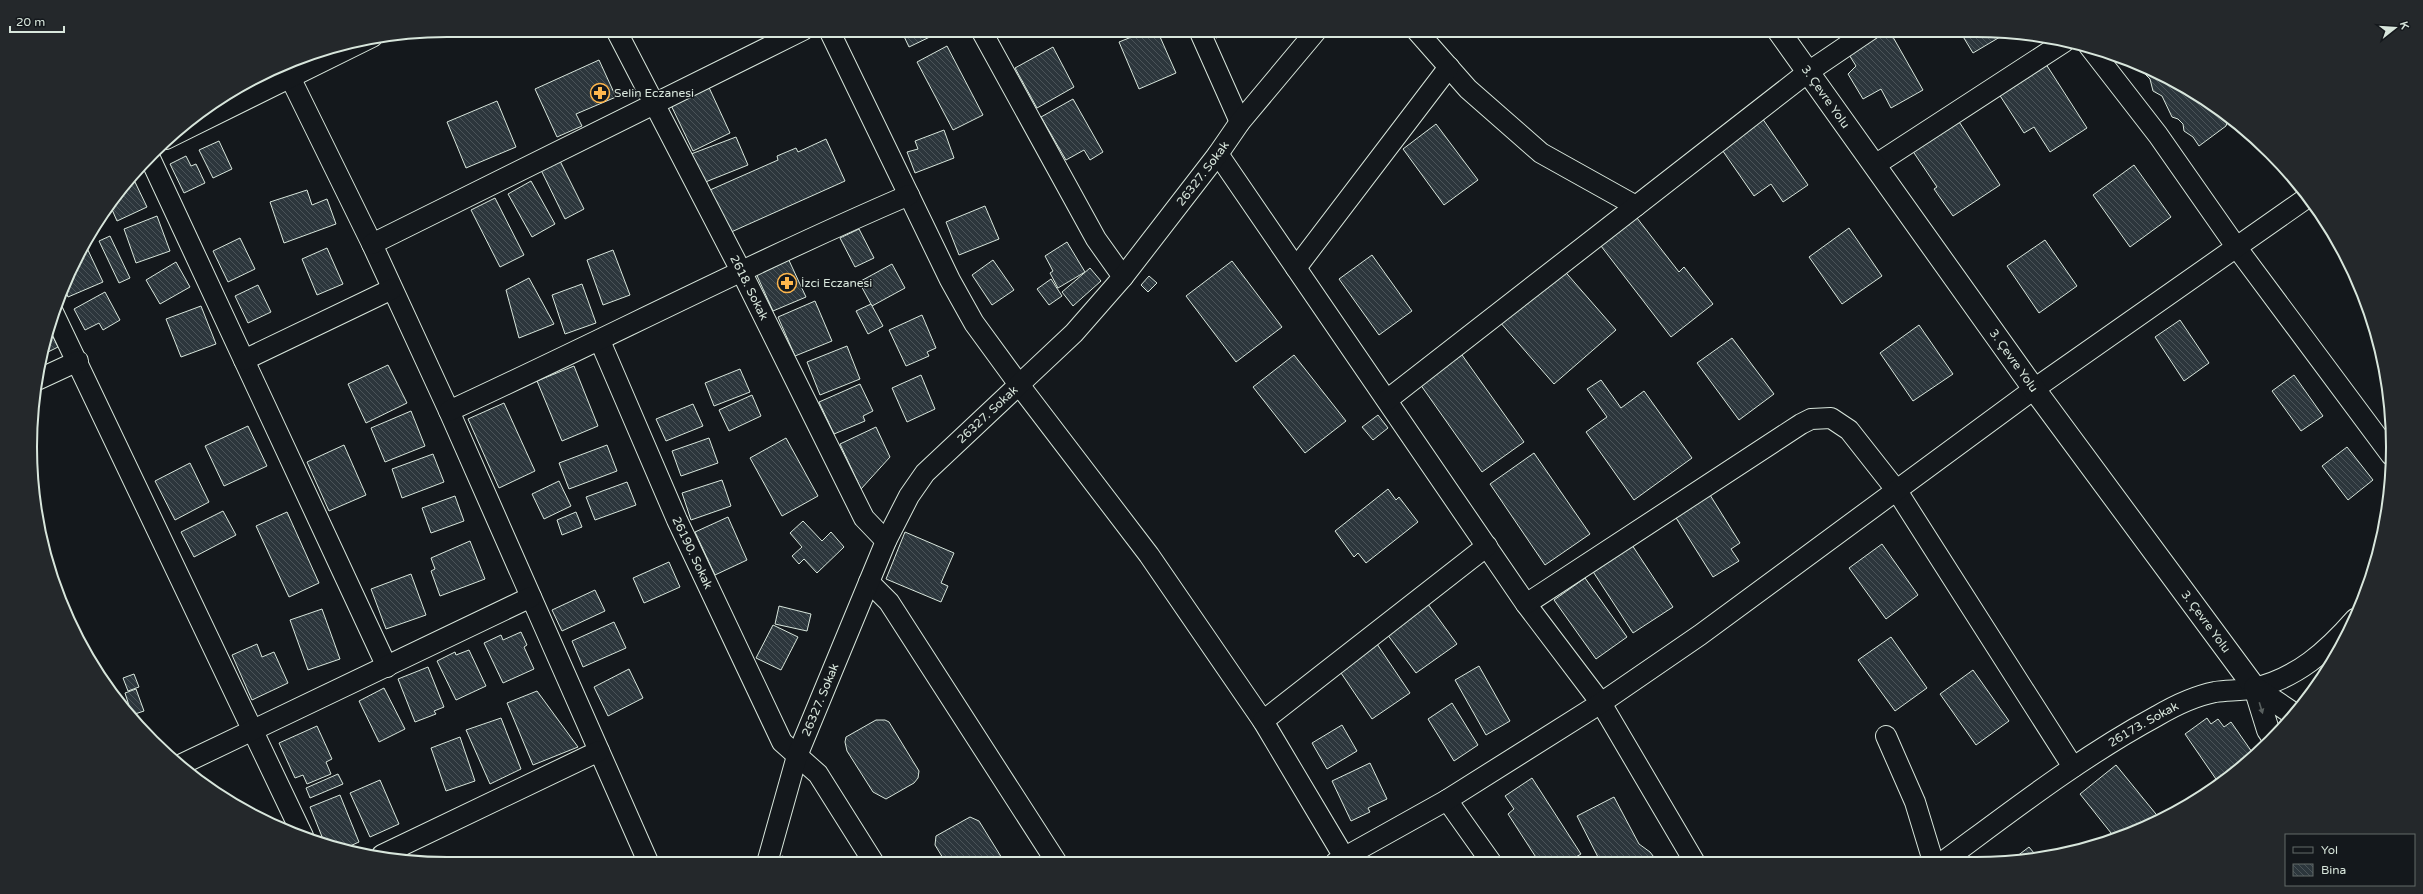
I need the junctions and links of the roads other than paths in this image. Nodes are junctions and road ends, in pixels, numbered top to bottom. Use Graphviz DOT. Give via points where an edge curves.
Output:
graph roads {
  1 [pos="620,37"];
  2 [pos="789,37"];
  3 [pos="832,37"];
  4 [pos="985,37"];
  5 [pos="1202,37"];
  6 [pos="1311,37"];
  7 [pos="1422,37"];
  8 [pos="1783,37"];
  9 [pos="1860,37"];
  10 [pos="2059,46"];
  11 [pos="2096,55"];
  12 [pos="324,56"];
  13 [pos="1449,67"];
  14 [pos="287,71"];
  15 [pos="1808,72"];
  16 [pos="655,103"];
  17 [pos="200,120"];
  18 [pos="1240,122"];
  19 [pos="1218,154"];
  20 [pos="152,163"];
  21 [pos="1875,165"];
  22 [pos="909,195"];
  23 [pos="2303,200"];
  24 [pos="1636,206"];
  25 [pos="372,244"];
  26 [pos="2237,248"];
  27 [pos="1296,268"];
  28 [pos="741,271"];
  29 [pos="1123,277"];
  30 [pos="392,289"];
  31 [pos="57,320"];
  32 [pos="600,341"];
  33 [pos="244,360"];
  34 [pos="78,361"];
  35 [pos="43,377"];
  36 [pos="1020,386"];
  37 [pos="2034,389"];
  38 [pos="1387,400"];
  39 [pos="449,411"];
  40 [pos="2386,447"];
  41 [pos="1897,491"];
  42 [pos="886,541"];
  43 [pos="1487,546"];
  44 [pos="869,582"];
  45 [pos="531,597"];
  46 [pos="1526,604"];
  47 [pos="2341,633"];
  48 [pos="387,667"];
  49 [pos="2255,688"];
  50 [pos="1600,703"];
  51 [pos="2289,711"];
  52 [pos="1263,721"];
  53 [pos="252,730"];
  54 [pos="2270,733"];
  55 [pos="1886,736"];
  56 [pos="599,751"];
  57 [pos="797,756"];
  58 [pos="186,762"];
  59 [pos="2073,766"];
  60 [pos="1447,800"];
  61 [pos="300,830"];
  62 [pos="388,852"];
  63 [pos="646,857"];
  64 [pos="770,857"];
  65 [pos="870,857"];
  66 [pos="1053,857"];
  67 [pos="1341,857"];
  68 [pos="1348,857"];
  69 [pos="1487,857"];
  70 [pos="1692,857"];
  71 [pos="1932,857"];
  72 [pos="1949,857"];
  1 -- 16 [label="street, 2618. Sokak"];
  2 -- 16 [label="street"];
  3 -- 22 [label="street"];
  4 -- 29 [label="street" via="1096,239"];
  5 -- 18 [label="street"];
  6 -- 18 [label="street, 26327. Sokak"];
  7 -- 13 [label="street"];
  8 -- 15 [label="main road, 3. Çevre Yolu"];
  9 -- 15 [label="street"];
  10 -- 21 [label="street"];
  11 -- 26 [label="street" via="2158,136"];
  12 -- 14 [label="street"];
  13 -- 24 [label="street" via="1468,89 1541,154"];
  13 -- 27 [label="street"];
  14 -- 17 [label="street"];
  14 -- 25 [label="street"];
  15 -- 21 [label="main road, 3. Çevre Yolu"];
  15 -- 24 [label="street"];
  16 -- 25 [label="street"];
  16 -- 28 [label="street, 2618. Sokak"];
  18 -- 19 [label="street, 26327. Sokak"];
  19 -- 27 [label="street"];
  19 -- 29 [label="street, 26327. Sokak"];
  20 -- 33 [label="street"];
  21 -- 37 [label="main road, 3. Çevre Yolu"];
  22 -- 28 [label="street"];
  22 -- 36 [label="street" via="974,322"];
  23 -- 26 [label="street"];
  24 -- 38 [label="street"];
  25 -- 30 [label="street"];
  26 -- 37 [label="street"];
  26 -- 40 [label="street"];
  27 -- 38 [label="street"];
  28 -- 32 [label="street"];
  28 -- 42 [label="street, 2618. Sokak" via="864,518"];
  29 -- 36 [label="street, 26327. Sokak" via="1074,333"];
  30 -- 33 [label="street"];
  30 -- 39 [label="street"];
  31 -- 34 [label="street"];
  32 -- 39 [label="street"];
  32 -- 57 [label="street, 26190. Sokak" via="677,520 782,742"];
  33 -- 48 [label="street"];
  34 -- 35 [label="street"];
  34 -- 53 [label="street"];
  36 -- 42 [label="street, 26327. Sokak" via="925,473 909,496"];
  36 -- 52 [label="street" via="1149,555"];
  37 -- 41 [label="street"];
  37 -- 49 [label="main road, 3. Çevre Yolu"];
  38 -- 43 [label="street"];
  39 -- 45 [label="street"];
  41 -- 46 [label="street" via="1849,430 1831,418 1810,419"];
  41 -- 50 [label="street" via="1700,635"];
  41 -- 59 [label="street"];
  42 -- 44 [label="street, 26327. Sokak"];
  43 -- 46 [label="street"];
  43 -- 52 [label="street"];
  44 -- 57 [label="street, 26327. Sokak"];
  44 -- 66 [label="street" via="889,602"];
  45 -- 48 [label="street"];
  45 -- 56 [label="street"];
  46 -- 50 [label="street"];
  47 -- 49 [label="street, 26173. Sokak" via="2317,658 2294,672"];
  48 -- 53 [label="street"];
  49 -- 51 [label="main road, 3. Çevre Yolu"];
  49 -- 54 [label="main road, 3. Çevre Yolu, one-way"];
  49 -- 59 [label="street, 26173. Sokak" via="2215,692 2185,702"];
  50 -- 60 [label="street"];
  50 -- 70 [label="street"];
  52 -- 67 [label="street"];
  53 -- 58 [label="street"];
  53 -- 61 [label="street"];
  55 -- 71 [label="street" via="1915,802"];
  56 -- 62 [label="street"];
  56 -- 63 [label="street"];
  57 -- 64 [label="street, 26327. Sokak"];
  57 -- 65 [label="street, 26190. Sokak" via="818,774"];
  59 -- 72 [label="street, 26173. Sokak"];
  60 -- 68 [label="street"];
  60 -- 69 [label="street"];
}
